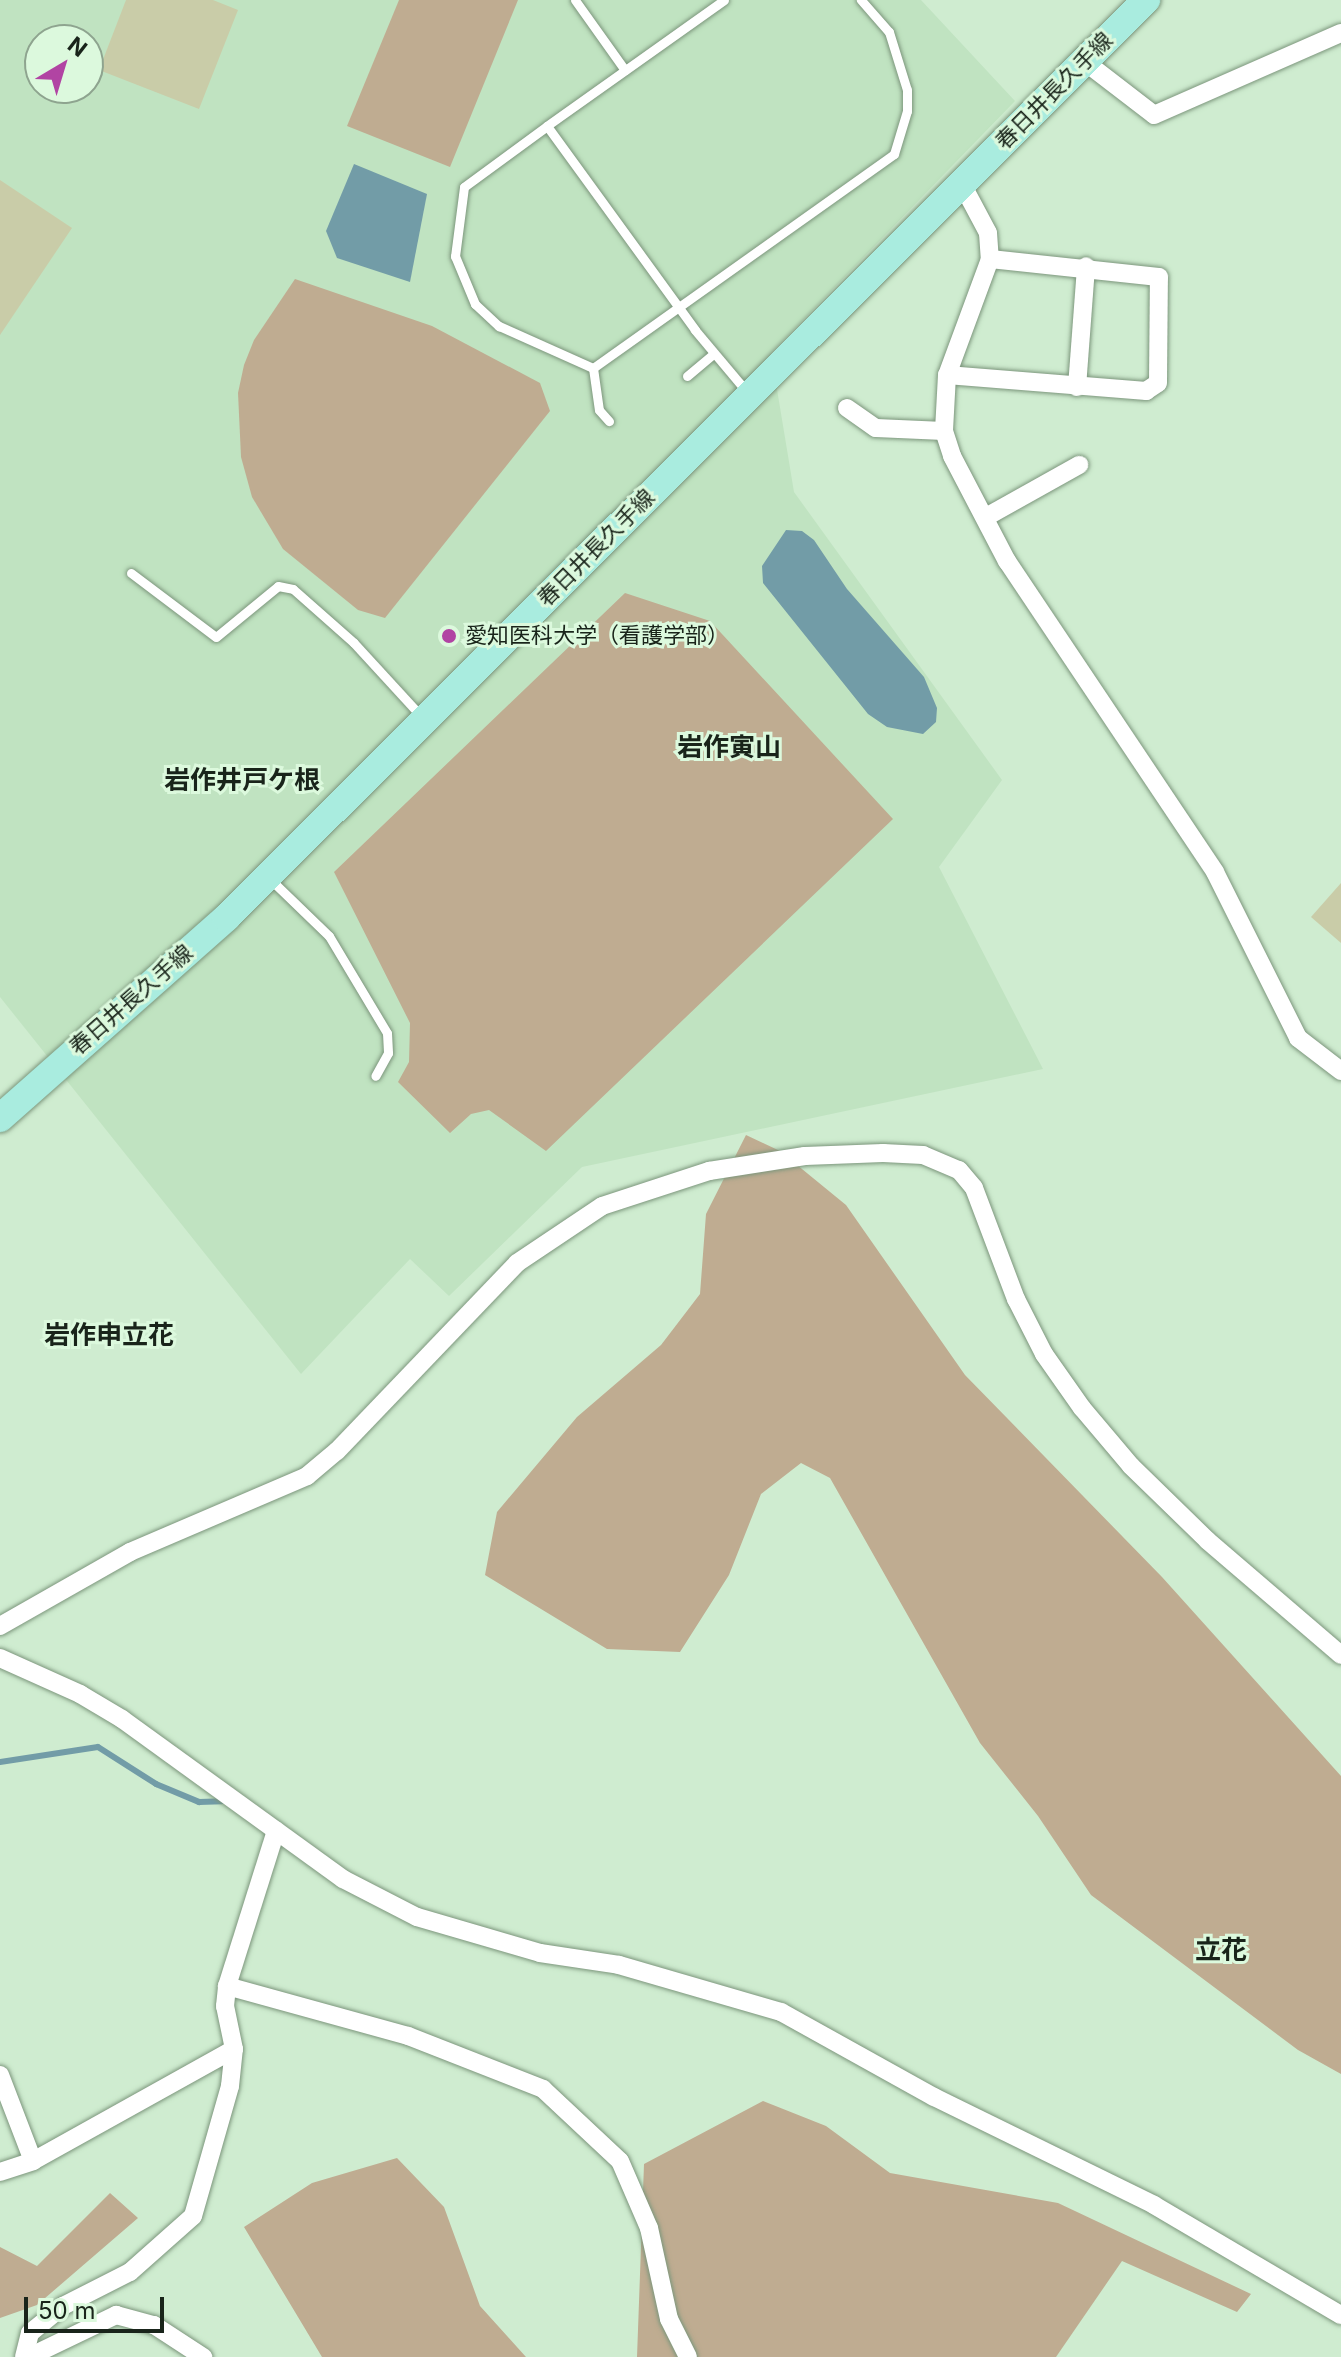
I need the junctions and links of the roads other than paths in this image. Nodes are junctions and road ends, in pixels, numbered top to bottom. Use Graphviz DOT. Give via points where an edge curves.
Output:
graph roads {
  1 [pos="575,0"];
  2 [pos="724,0"];
  3 [pos="861,0"];
  4 [pos="1146,0"];
  5 [pos="1341,33"];
  6 [pos="1084,61"];
  7 [pos="625,70"];
  8 [pos="547,126"];
  9 [pos="962,184"];
  10 [pos="990,259"];
  11 [pos="1086,266"];
  12 [pos="680,309"];
  13 [pos="713,354"];
  14 [pos="593,368"];
  15 [pos="947,375"];
  16 [pos="687,376"];
  17 [pos="1077,387"];
  18 [pos="750,395"];
  19 [pos="847,408"];
  20 [pos="609,421"];
  21 [pos="944,431"];
  22 [pos="1079,465"];
  23 [pos="986,517"];
  24 [pos="131,573"];
  25 [pos="424,719"];
  26 [pos="268,876"];
  27 [pos="1341,1071"];
  28 [pos="375,1076"];
  29 [pos="0,1118"];
  30 [pos="0,1626"];
  31 [pos="1341,1655"];
  32 [pos="0,1658"];
  33 [pos="276,1831"];
  34 [pos="227,1986"];
  35 [pos="234,2049"];
  36 [pos="0,2075"];
  37 [pos="33,2161"];
  38 [pos="0,2172"];
  39 [pos="1341,2315"];
  40 [pos="26,2357"];
  41 [pos="203,2357"];
  42 [pos="688,2357"];
  1 -- 7 [label="lane"];
  2 -- 7 [label="lane"];
  3 -- 12 [label="lane" via="889,32 907,90 907,111 894,154"];
  4 -- 6 [label="main road, 春日井長久手線"];
  5 -- 6 [label="street" via="1154,115"];
  6 -- 9 [label="main road, 春日井長久手線"];
  7 -- 8 [label="lane"];
  8 -- 12 [label="lane"];
  8 -- 14 [label="lane" via="464,187 455,256 475,304 491,319 543,350"];
  9 -- 10 [label="street" via="988,233"];
  9 -- 18 [label="main road, 春日井長久手線"];
  10 -- 11 [label="street"];
  10 -- 15 [label="street"];
  11 -- 17 [label="street"];
  11 -- 17 [label="street" via="1159,277 1158,383 1146,391"];
  12 -- 13 [label="lane"];
  12 -- 14 [label="lane"];
  13 -- 16 [label="lane"];
  13 -- 18 [label="lane"];
  14 -- 20 [label="lane" via="599,410"];
  15 -- 17 [label="street"];
  15 -- 21 [label="street"];
  18 -- 25 [label="main road, 春日井長久手線"];
  19 -- 21 [label="street" via="876,428"];
  21 -- 23 [label="street"];
  22 -- 23 [label="street"];
  23 -- 27 [label="street" via="1023,586 1215,872 1298,1038"];
  24 -- 25 [label="lane" via="216,637 278,586 293,589 354,643"];
  25 -- 26 [label="main road, 春日井長久手線"];
  26 -- 28 [label="lane" via="329,936 387,1033 388,1053"];
  26 -- 29 [label="main road, 春日井長久手線"];
  30 -- 31 [label="street" via="130,1552 307,1476 517,1263 602,1206 709,1171 805,1156 883,1153 923,1155 959,1170 974,1188 1016,1299 1044,1354 1082,1408 1131,1466 1208,1541"];
  32 -- 33 [label="street" via="122,1719"];
  33 -- 34 [label="street"];
  33 -- 39 [label="street" via="343,1879 417,1917 540,1953 619,1965 781,2012 934,2097 1154,2205"];
  34 -- 35 [label="street" via="225,2006"];
  34 -- 42 [label="street" via="408,2036 543,2089 620,2161 649,2228 669,2319"];
  35 -- 37 [label="street"];
  35 -- 40 [label="street" via="230,2086 193,2216 130,2272 63,2306 30,2333"];
  36 -- 37 [label="street"];
  37 -- 38 [label="street"];
  40 -- 41 [label="street" via="116,2315 154,2325"];
}
